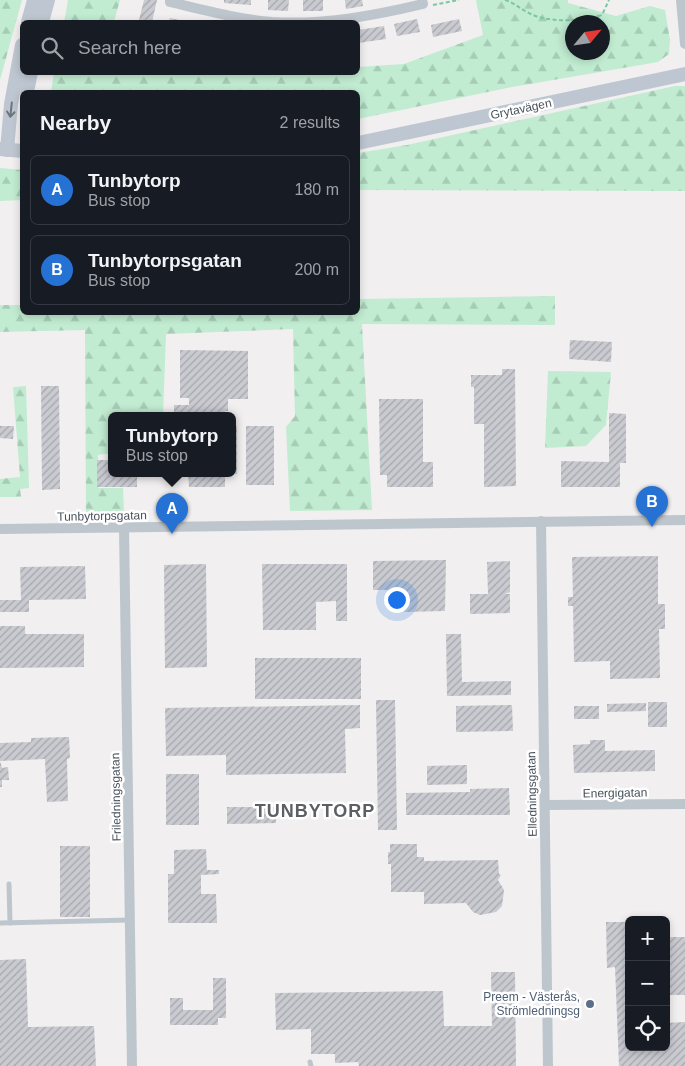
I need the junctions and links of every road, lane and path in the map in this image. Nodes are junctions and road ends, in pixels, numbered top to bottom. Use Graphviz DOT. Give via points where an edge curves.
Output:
graph roads {
  1 [pos="34,0"];
  2 [pos="48,0"];
  3 [pos="170,0"];
  4 [pos="459,0"];
  5 [pos="505,0"];
  6 [pos="609,0"];
  7 [pos="681,0"];
  8 [pos="423,2"];
  9 [pos="29,20"];
  10 [pos="43,20"];
  11 [pos="257,20"];
  12 [pos="345,20"];
  13 [pos="685,44"];
  14 [pos="20,57"];
  15 [pos="685,74"];
  16 [pos="30,75"];
  17 [pos="27,90"];
  18 [pos="360,142"];
  19 [pos="4,149"];
  20 [pos="20,151"];
  21 [pos="685,520"];
  22 [pos="541,521"];
  23 [pos="124,528"];
  24 [pos="0,529"];
  25 [pos="685,804"];
  26 [pos="545,805"];
  27 [pos="9,884"];
  28 [pos="130,920"];
  29 [pos="0,923"];
  30 [pos="10,923"];
  31 [pos="132,1066"];
  32 [pos="548,1066"];
  1 -- 9 [label="street"];
  2 -- 10 [label="street"];
  3 -- 11 [label="street" via="222,15"];
  4 -- 8 [label="path" via="428,6"];
  5 -- 6 [label="path" via="547,19 602,15"];
  7 -- 13 [label="street"];
  8 -- 12 [label="street"];
  14 -- 19 [label="street, one-way"];
  15 -- 18 [label="street, Grytavägen"];
  16 -- 17 [label="street"];
  19 -- 20 [label="street"];
  21 -- 22 [label="street, Tunbytorpsgatan"];
  22 -- 23 [label="street, Tunbytorpsgatan"];
  22 -- 26 [label="street, Elledningsgatan"];
  23 -- 24 [label="street, Tunbytorpsgatan"];
  23 -- 28 [label="street, Friledningsgatan"];
  25 -- 26 [label="street, Energigatan"];
  26 -- 32 [label="street, Elledningsgatan"];
  27 -- 30 [label="lane"];
  28 -- 30 [label="lane"];
  28 -- 31 [label="street, Friledningsgatan"];
  29 -- 30 [label="lane"];
}
